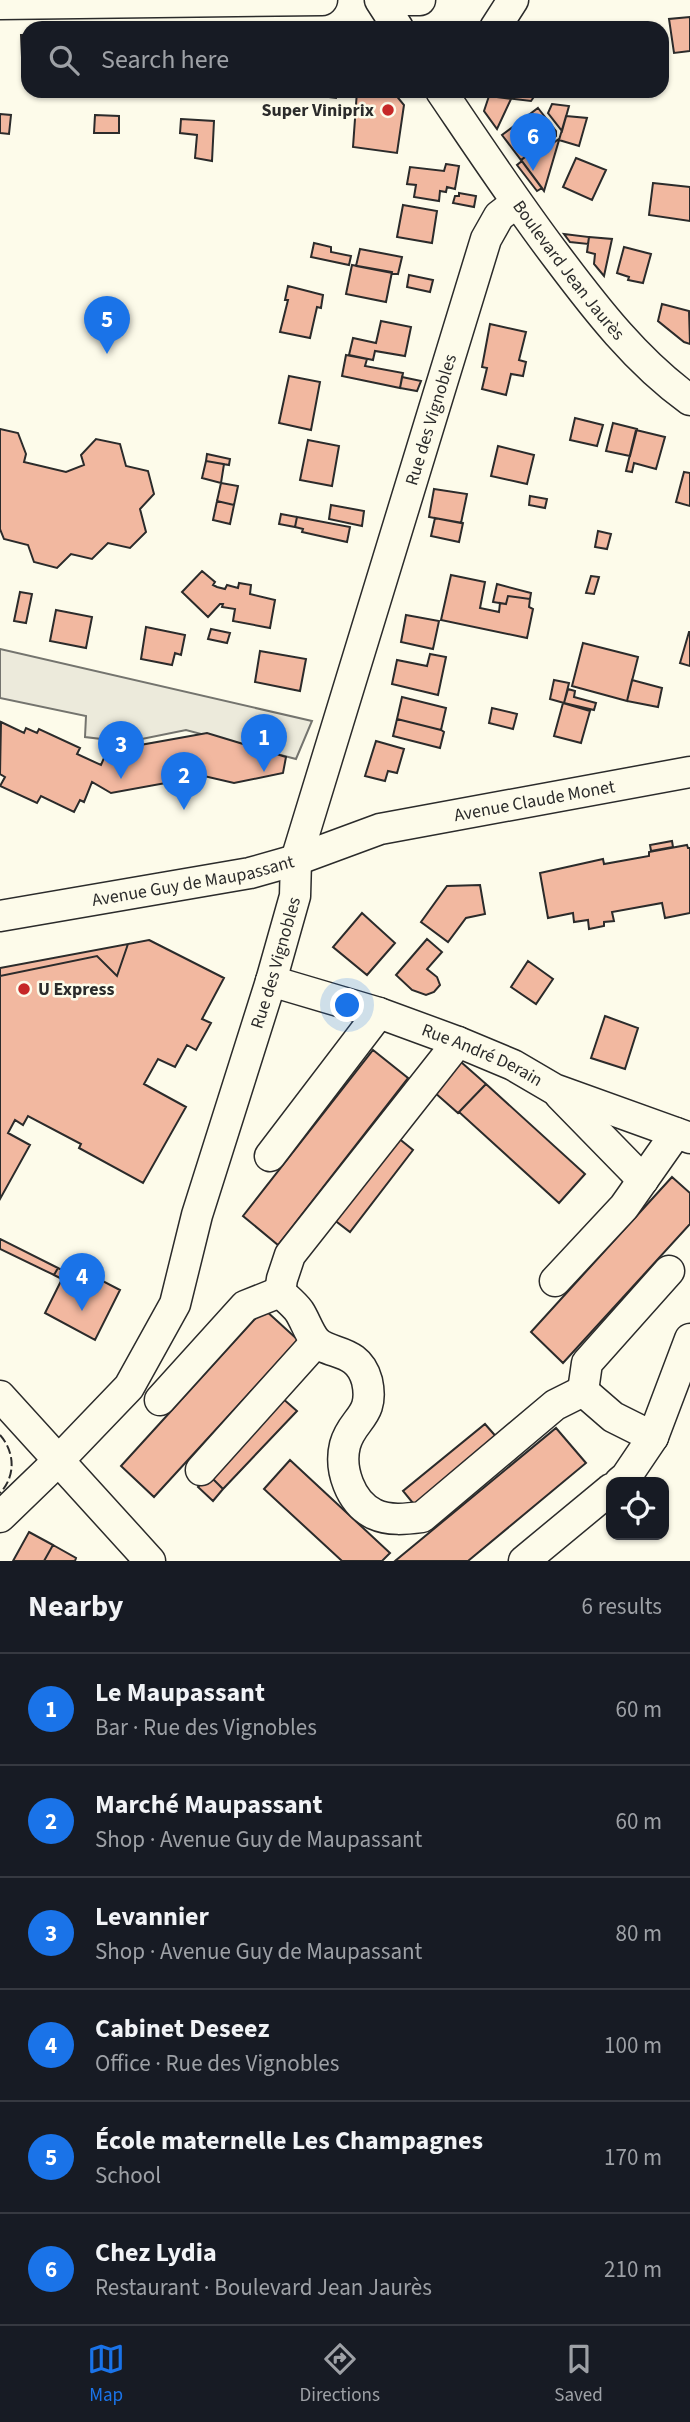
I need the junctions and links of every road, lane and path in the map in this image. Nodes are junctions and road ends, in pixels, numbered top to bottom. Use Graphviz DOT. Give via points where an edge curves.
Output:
graph roads {
  1 [pos="322,0"];
  2 [pos="380,0"];
  3 [pos="402,0"];
  4 [pos="420,0"];
  5 [pos="513,0"];
  6 [pos="0,4"];
  7 [pos="394,21"];
  8 [pos="500,21"];
  9 [pos="448,98"];
  10 [pos="516,203"];
  11 [pos="690,400"];
  12 [pos="690,772"];
  13 [pos="380,829"];
  14 [pos="296,860"];
  15 [pos="0,916"];
  16 [pos="271,981"];
  17 [pos="379,1013"];
  18 [pos="458,1042"];
  19 [pos="554,1089"];
  20 [pos="683,1135"];
  21 [pos="270,1156"];
  22 [pos="643,1180"];
  23 [pos="669,1271"];
  24 [pos="555,1281"];
  25 [pos="280,1292"];
  26 [pos="690,1339"];
  27 [pos="316,1342"];
  28 [pos="583,1391"];
  29 [pos="0,1396"];
  30 [pos="160,1400"];
  31 [pos="653,1437"];
  32 [pos="58,1461"];
  33 [pos="201,1470"];
  34 [pos="627,1477"];
  35 [pos="606,1493"];
  36 [pos="0,1517"];
  37 [pos="150,1561"];
  38 [pos="524,1561"];
  1 -- 6 [label="street"];
  2 -- 7 [label="street"];
  3 -- 4 [label="street"];
  5 -- 8 [label="street"];
  9 -- 10 [label="street, Boulevard Jean Jaurès"];
  10 -- 11 [label="street, Boulevard Jean Jaurès" via="603,317 643,362"];
  10 -- 14 [label="street, Rue des Vignobles" via="499,216 486,239"];
  12 -- 13 [label="street, Avenue Claude Monet"];
  13 -- 14 [label="street, Avenue Guy de Maupassant"];
  14 -- 15 [label="street, Avenue Guy de Maupassant" via="250,873"];
  14 -- 16 [label="street, Rue des Vignobles" via="295,896"];
  16 -- 17 [label="street, Rue André Derain"];
  16 -- 32 [label="street, Rue des Vignobles" via="197,1215 174,1304 129,1387"];
  17 -- 18 [label="street, Rue André Derain"];
  17 -- 21 [label="street"];
  18 -- 19 [label="street, Rue André Derain" via="513,1065"];
  18 -- 25 [label="street" via="290,1255"];
  19 -- 20 [label="street, Rue André Derain"];
  19 -- 22 [label="street"];
  20 -- 22 [label="street"];
  22 -- 24 [label="street"];
  23 -- 28 [label="street" via="587,1363"];
  25 -- 27 [label="street" via="299,1311"];
  25 -- 30 [label="street" via="245,1306"];
  26 -- 31 [label="street"];
  27 -- 28 [label="street" via="356,1362 366,1379 366,1412 346,1441 344,1478 373,1514 397,1520 422,1517 555,1405"];
  27 -- 33 [label="street"];
  28 -- 31 [label="street" via="613,1417"];
  29 -- 32 [label="street"];
  31 -- 34 [label="street"];
  32 -- 36 [label="street, Rue des Vignobles"];
  32 -- 37 [label="street"];
  35 -- 38 [label="street"];
}
